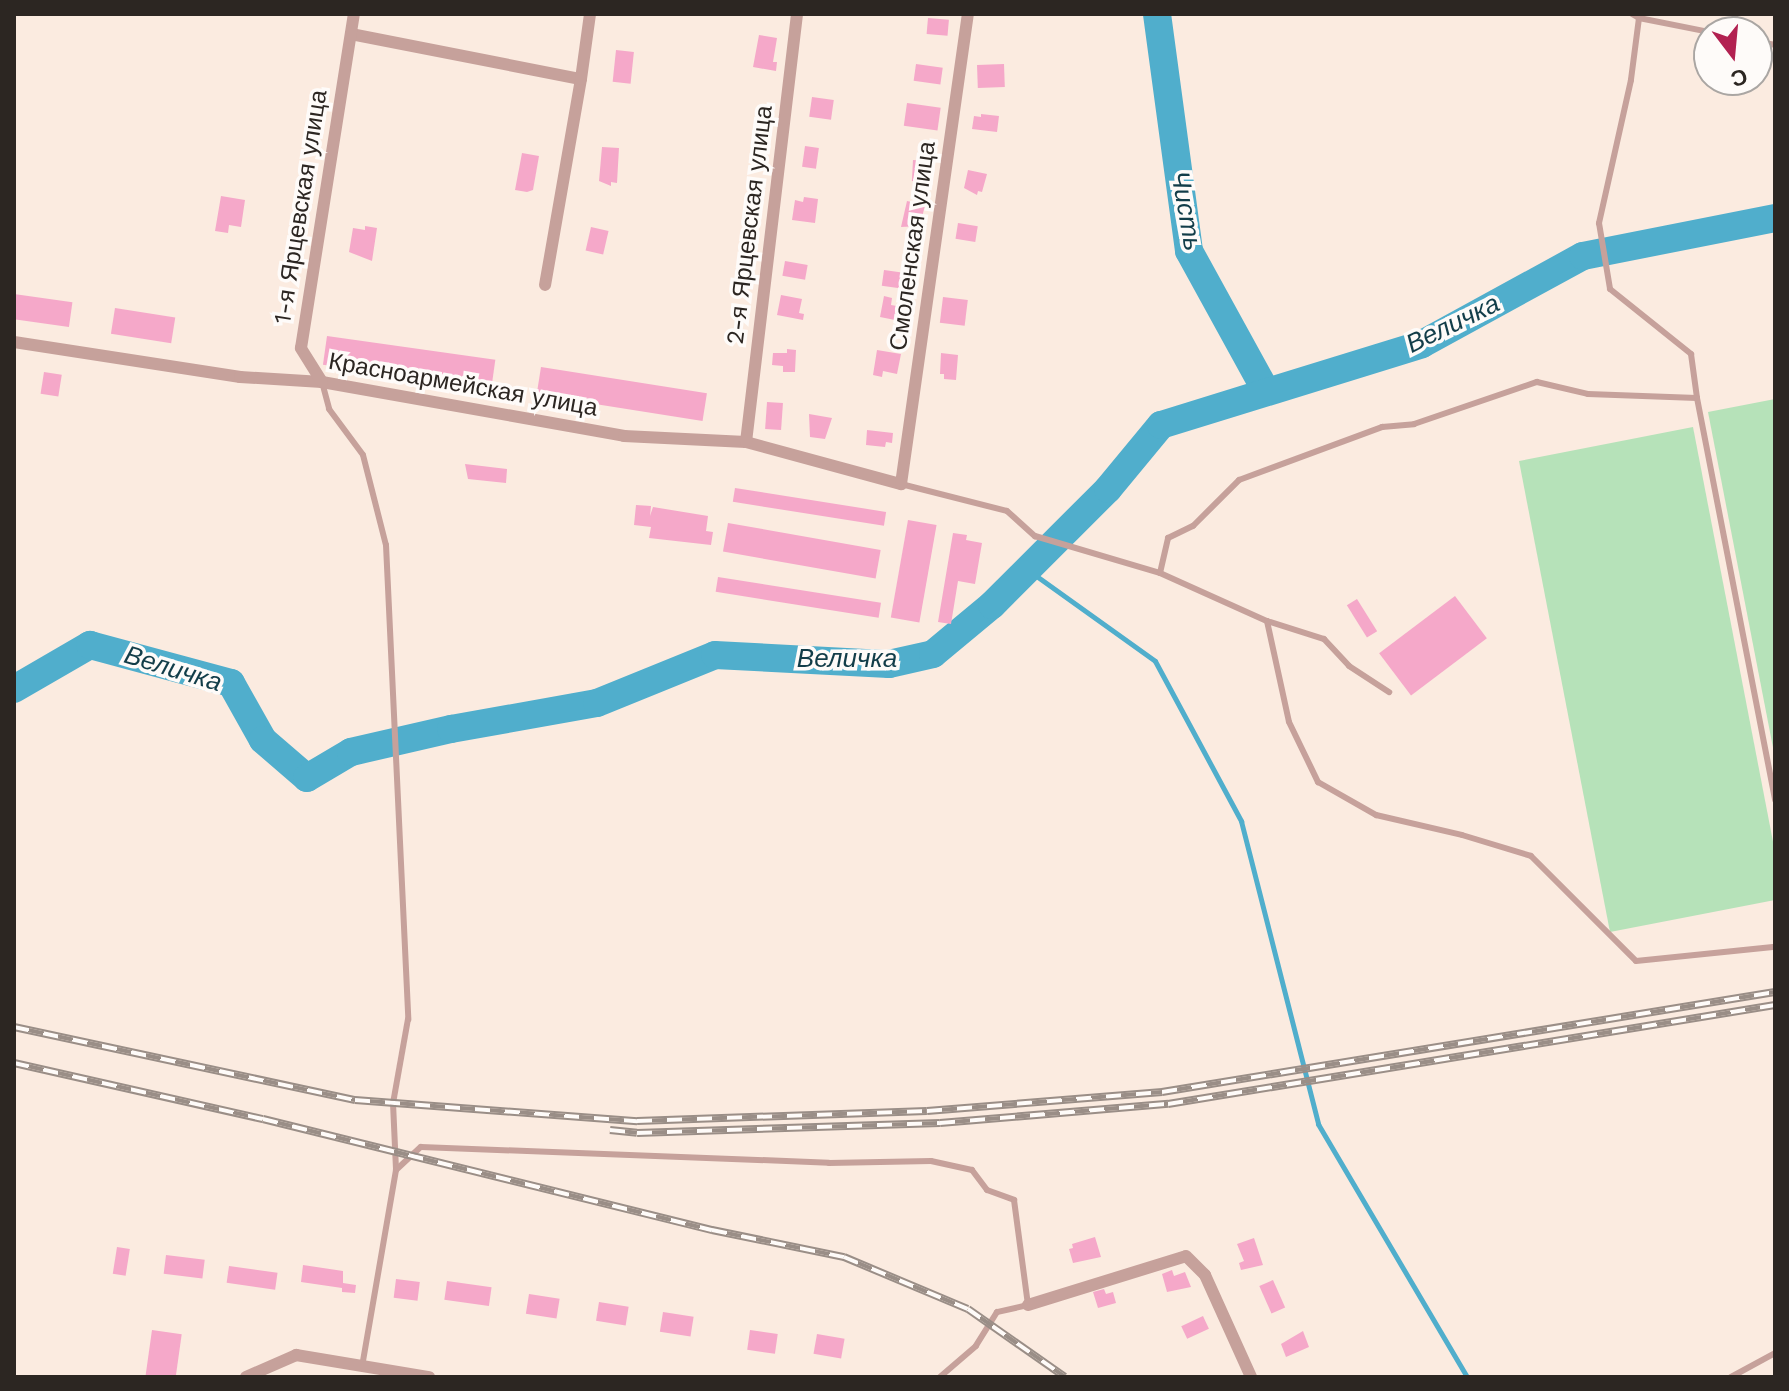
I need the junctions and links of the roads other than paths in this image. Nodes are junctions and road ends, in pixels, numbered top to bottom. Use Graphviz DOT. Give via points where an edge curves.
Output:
graph roads {
  1 [pos="354,14"];
  2 [pos="590,14"];
  3 [pos="797,14"];
  4 [pos="968,14"];
  5 [pos="1636,16"];
  6 [pos="1693,28"];
  7 [pos="351,34"];
  8 [pos="581,79"];
  9 [pos="545,285"];
  10 [pos="14,342"];
  11 [pos="322,382"];
  12 [pos="1697,398"];
  13 [pos="746,442"];
  14 [pos="901,484"];
  15 [pos="1160,573"];
  16 [pos="1267,621"];
  17 [pos="1389,692"];
  18 [pos="1775,801"];
  19 [pos="1775,947"];
  20 [pos="396,1170"];
  21 [pos="1028,1305"];
  22 [pos="1775,1353"];
  23 [pos="362,1366"];
  24 [pos="246,1377"];
  25 [pos="429,1377"];
  26 [pos="940,1377"];
  27 [pos="1251,1377"];
  28 [pos="1731,1377"];
  1 -- 7 [label="street, 1-я Ярцевская улица"];
  2 -- 8 [label="street"];
  3 -- 13 [label="street, 2-я Ярцевская улица"];
  4 -- 14 [label="street, Смоленская улица"];
  5 -- 6 [label="lane"];
  5 -- 12 [label="lane" via="1631,80 1599,223 1610,289 1691,354"];
  7 -- 8 [label="street"];
  7 -- 11 [label="street, 1-я Ярцевская улица" via="301,348"];
  8 -- 9 [label="street"];
  10 -- 11 [label="street, Красноармейская улица" via="240,377"];
  11 -- 13 [label="street, Красноармейская улица" via="624,436"];
  11 -- 20 [label="lane" via="329,409 363,455 386,545 408,1019 393,1103"];
  12 -- 15 [label="lane" via="1588,394 1537,382 1414,424 1382,427 1239,480 1193,526 1168,538"];
  12 -- 18 [label="lane"];
  13 -- 14 [label="street, Красноармейская улица"];
  14 -- 15 [label="lane" via="1007,511 1035,536"];
  15 -- 16 [label="lane"];
  16 -- 17 [label="lane" via="1324,639 1349,666"];
  16 -- 19 [label="lane" via="1289,722 1318,782 1376,815 1531,856 1636,961"];
  20 -- 21 [label="lane" via="421,1147 829,1163 931,1161 972,1170 987,1190 1014,1200"];
  20 -- 23 [label="lane"];
  21 -- 26 [label="lane" via="997,1312 976,1346"];
  21 -- 27 [label="street" via="1186,1256 1205,1275"];
  22 -- 28 [label="lane"];
  23 -- 24 [label="street" via="296,1355"];
  23 -- 25 [label="street"];
}
